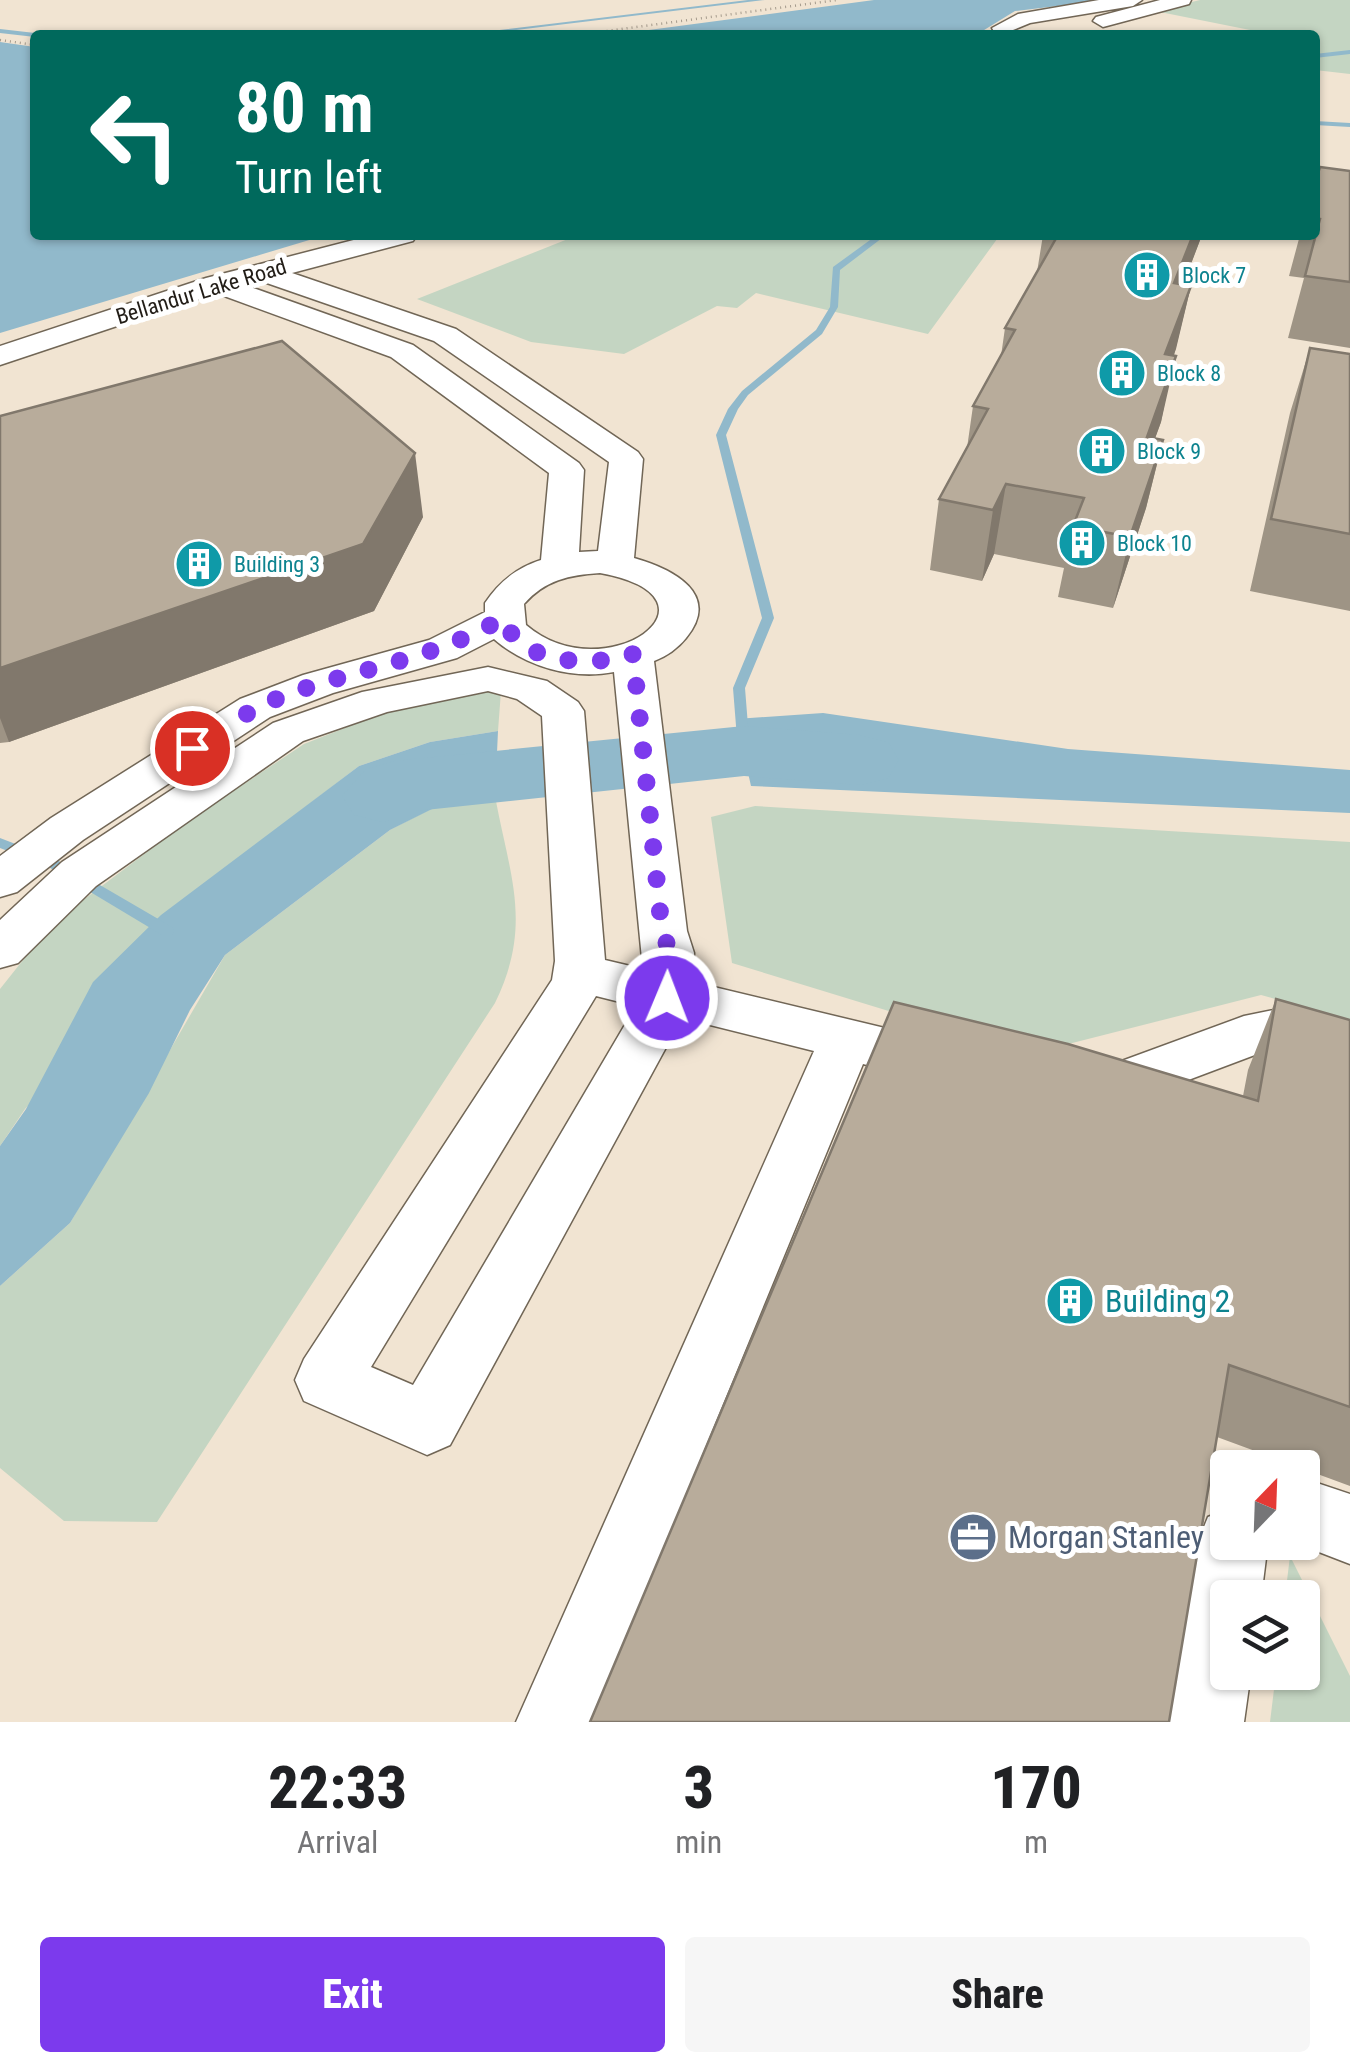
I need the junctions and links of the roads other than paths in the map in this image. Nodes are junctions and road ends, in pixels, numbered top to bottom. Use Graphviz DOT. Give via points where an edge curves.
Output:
graph roads {
  1 [pos="1182,0"];
  2 [pos="1135,6"];
  3 [pos="1177,22"];
  4 [pos="1094,24"];
  5 [pos="1003,30"];
  6 [pos="1071,30"];
  7 [pos="1121,30"];
  8 [pos="384,240"];
  9 [pos="260,271"];
  10 [pos="216,284"];
  11 [pos="0,356"];
  12 [pos="493,368"];
  13 [pos="444,381"];
  14 [pos="623,491"];
  15 [pos="565,493"];
  16 [pos="615,564"];
  17 [pos="559,566"];
  18 [pos="503,618"];
  19 [pos="633,654"];
  20 [pos="548,686"];
  21 [pos="0,880"];
  22 [pos="0,950"];
  23 [pos="580,973"];
  24 [pos="668,994"];
  25 [pos="847,1038"];
  26 [pos="1350,1045"];
  27 [pos="981,1073"];
  28 [pos="1052,1090"];
  29 [pos="1320,1519"];
  30 [pos="1350,1530"];
  31 [pos="1230,1560"];
  32 [pos="554,1722"];
  33 [pos="1206,1722"];
  1 -- 2 [label="street"];
  2 -- 3 [label="street"];
  2 -- 4 [label="street"];
  2 -- 5 [label="street" via="1025,18"];
  4 -- 6 [label="street"];
  4 -- 7 [label="street"];
  8 -- 9 [label="street, Bellandur Lake Road"];
  9 -- 10 [label="street, Bellandur Lake Road"];
  9 -- 12 [label="street" via="445,335"];
  10 -- 11 [label="street, Bellandur Lake Road"];
  10 -- 13 [label="street" via="402,351"];
  12 -- 13 [label="street"];
  12 -- 14 [label="street" via="626,459"];
  13 -- 15 [label="street" via="567,470"];
  14 -- 15 [label="street"];
  14 -- 16 [label="street"];
  15 -- 17 [label="street"];
  16 -- 17 [label="street"];
  16 -- 19 [label="street" via="656,577 677,598 675,625 665,638"];
  17 -- 18 [label="street" via="512,591"];
  18 -- 20 [label="street"];
  18 -- 21 [label="street" via="443,649 255,708"];
  19 -- 20 [label="street" via="602,660"];
  19 -- 24 [label="street" via="662,931 670,952"];
  20 -- 22 [label="street" via="488,679 424,690 288,732 79,874"];
  20 -- 23 [label="street" via="568,810"];
  23 -- 24 [label="street"];
  23 -- 24 [label="street" via="327,1380 427,1423"];
  24 -- 25 [label="street"];
  25 -- 27 [label="street"];
  25 -- 32 [label="street"];
  26 -- 28 [label="street" via="1288,1027 1263,1030 1108,1089"];
  29 -- 30 [label="street"];
  31 -- 33 [label="street"];
}
